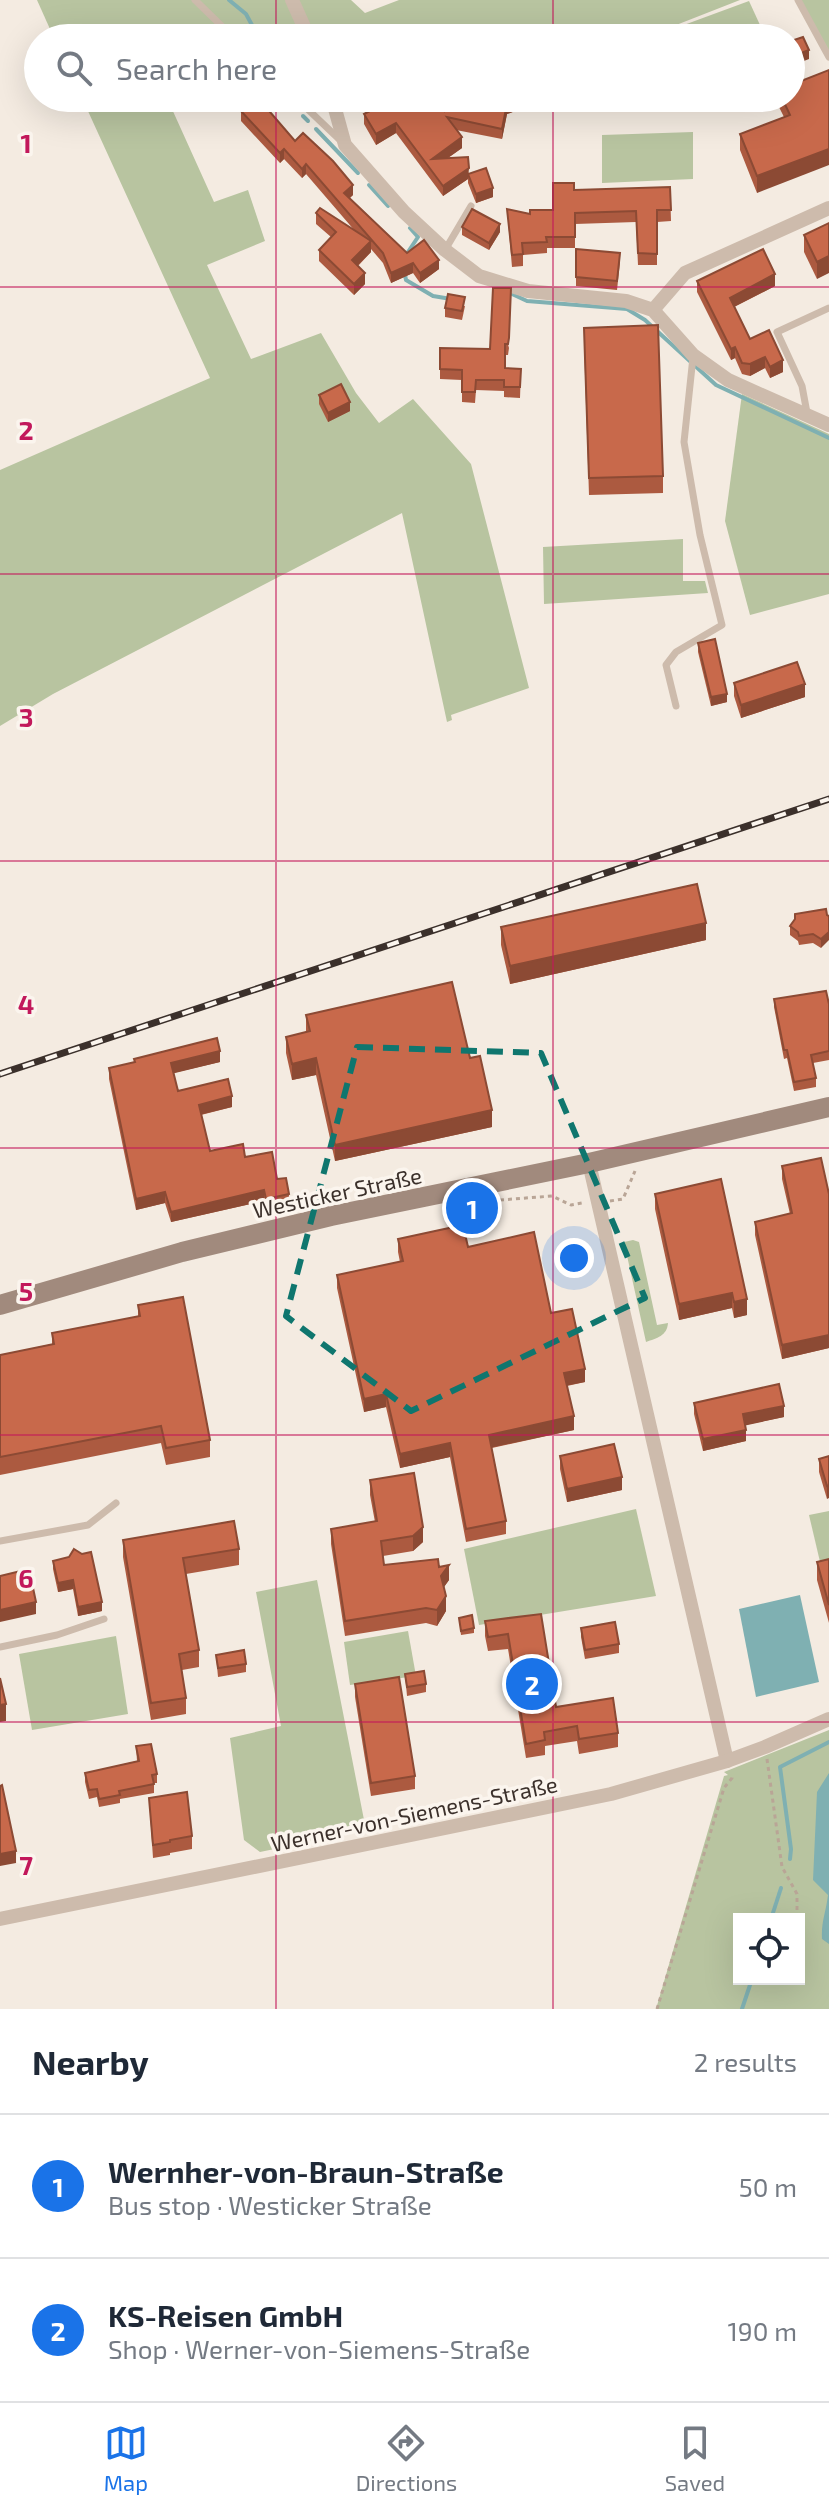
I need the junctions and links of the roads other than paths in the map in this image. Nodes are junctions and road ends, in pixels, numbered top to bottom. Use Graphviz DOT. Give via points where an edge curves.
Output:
graph roads {
  1 [pos="195,0"];
  2 [pos="292,0"];
  3 [pos="798,0"];
  4 [pos="220,24"];
  5 [pos="303,24"];
  6 [pos="829,57"];
  7 [pos="311,112"];
  8 [pos="336,112"];
  9 [pos="345,145"];
  10 [pos="471,206"];
  11 [pos="829,208"];
  12 [pos="445,250"];
  13 [pos="829,308"];
  14 [pos="653,310"];
  15 [pos="693,355"];
  16 [pos="807,415"];
  17 [pos="829,425"];
  18 [pos="676,706"];
  19 [pos="829,1107"];
  20 [pos="589,1163"];
  21 [pos="0,1305"];
  22 [pos="116,1503"];
  23 [pos="0,1541"];
  24 [pos="104,1619"];
  25 [pos="0,1647"];
  26 [pos="829,1719"];
  27 [pos="727,1761"];
  28 [pos="0,1919"];
  1 -- 4 [label="lane"];
  2 -- 5 [label="street"];
  3 -- 6 [label="lane"];
  7 -- 9 [label="lane"];
  8 -- 9 [label="street"];
  9 -- 12 [label="street"];
  10 -- 12 [label="lane"];
  11 -- 14 [label="street" via="685,273"];
  12 -- 14 [label="street" via="479,276 528,291 626,301"];
  13 -- 16 [label="lane" via="777,332 802,386"];
  14 -- 15 [label="street"];
  15 -- 16 [label="street" via="728,380"];
  15 -- 18 [label="lane" via="684,442 722,625 676,652 666,665"];
  16 -- 17 [label="street"];
  19 -- 20 [label="main road, Westicker Straße"];
  20 -- 21 [label="main road, Westicker Straße" via="331,1216"];
  20 -- 27 [label="street"];
  22 -- 23 [label="lane" via="88,1525"];
  24 -- 25 [label="lane"];
  26 -- 27 [label="street, Werner-von-Siemens-Straße"];
  27 -- 28 [label="street, Werner-von-Siemens-Straße" via="605,1796"];
}
